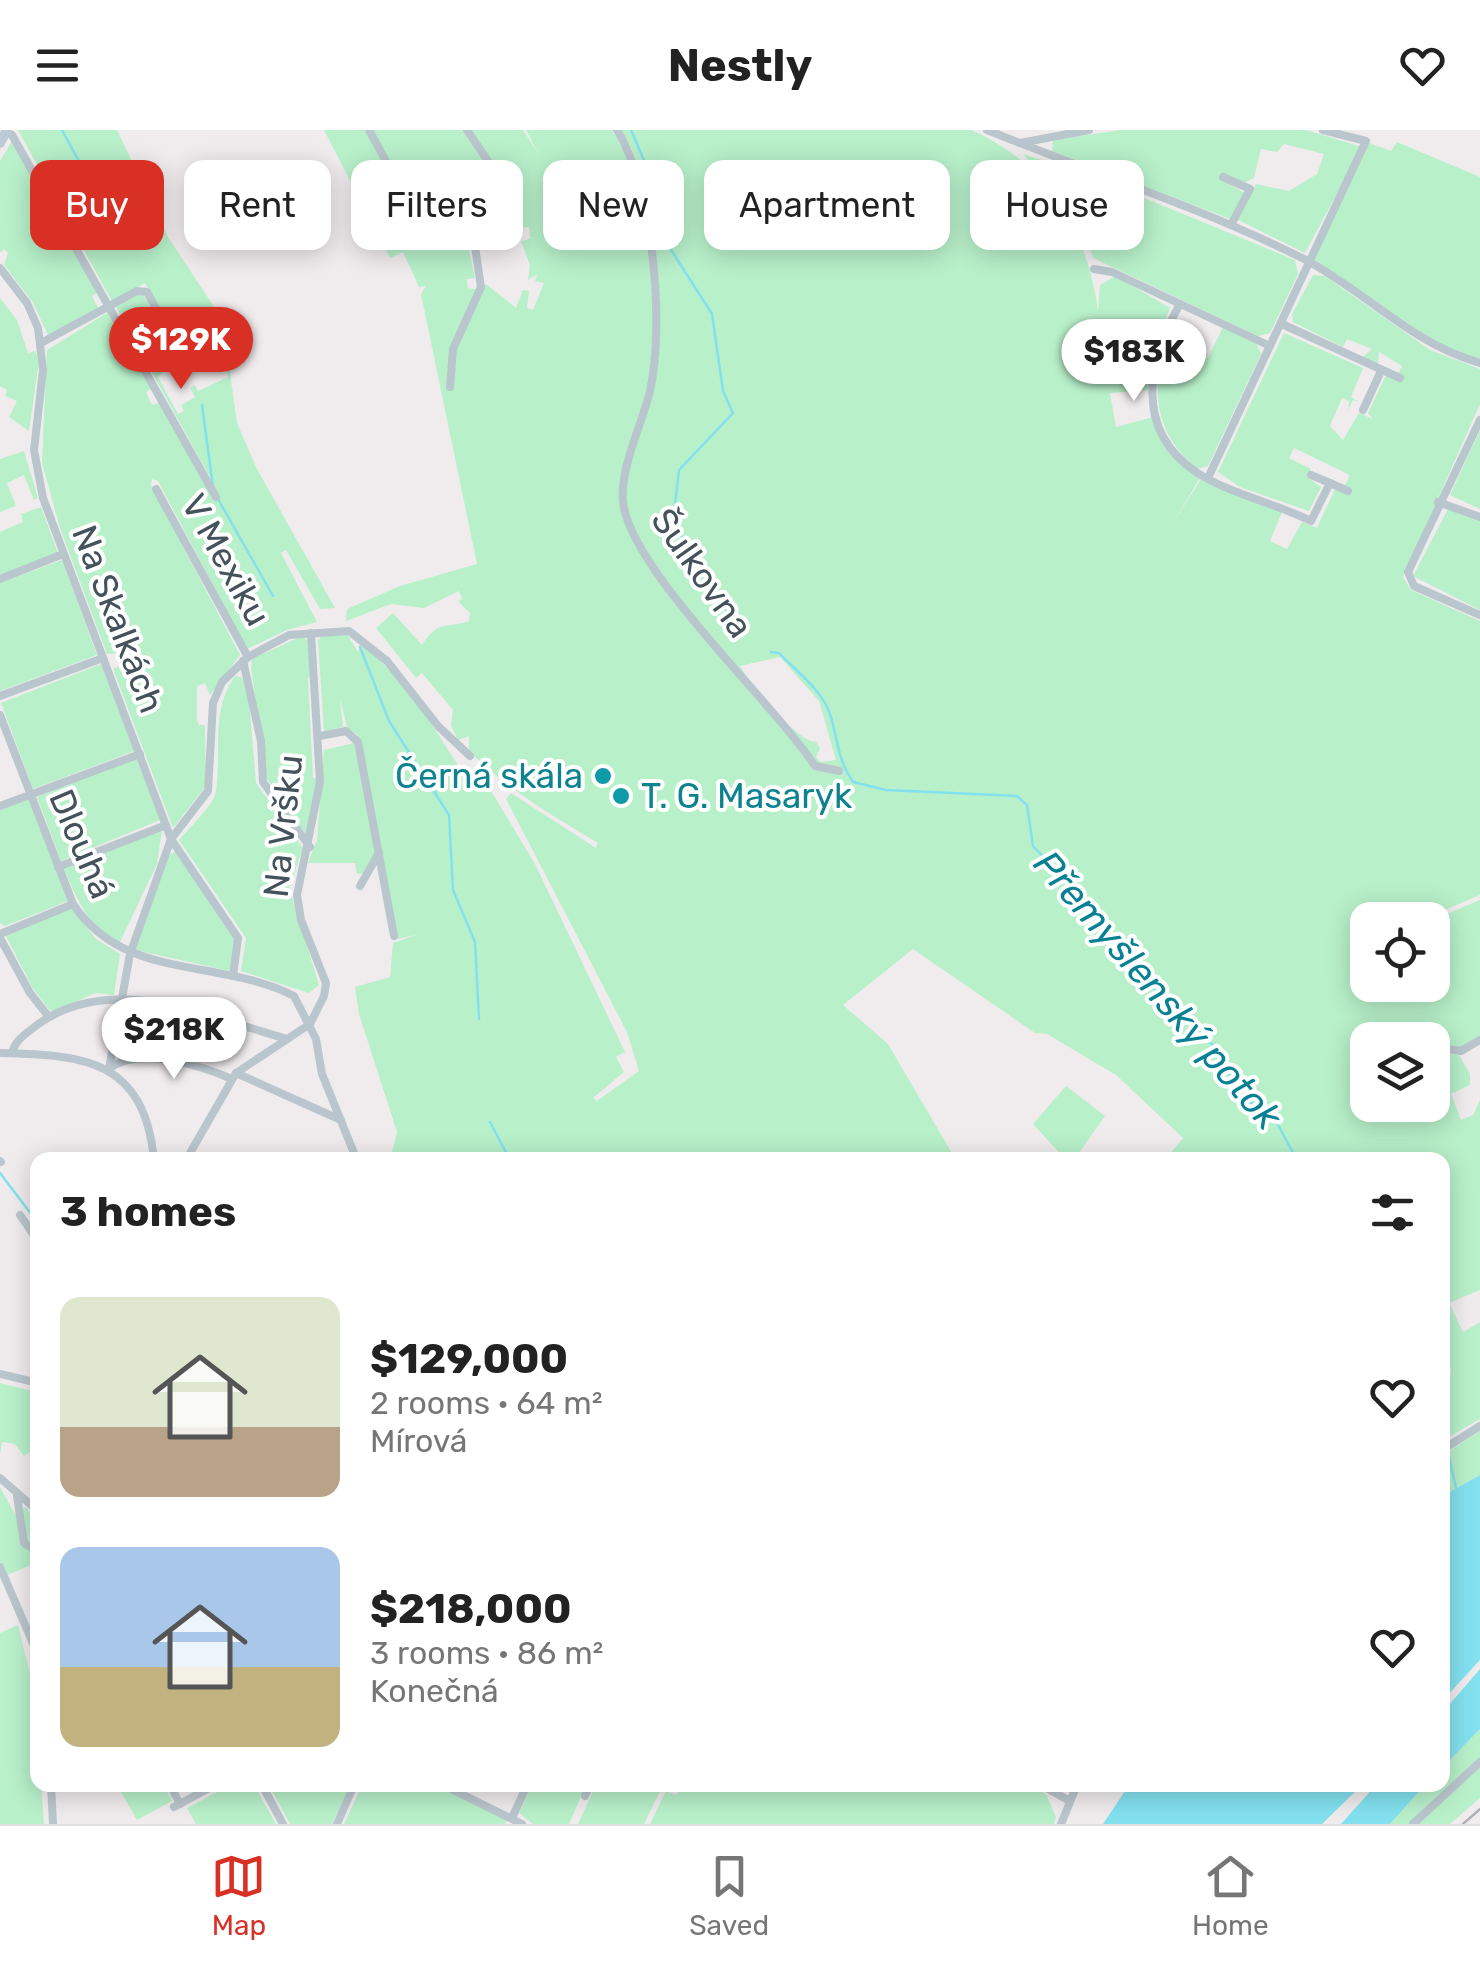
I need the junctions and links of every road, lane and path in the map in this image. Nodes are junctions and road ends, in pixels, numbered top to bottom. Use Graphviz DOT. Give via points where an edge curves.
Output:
graph roads {
  1 [pos="368,130"];
  2 [pos="467,130"];
  3 [pos="617,130"];
  4 [pos="987,130"];
  5 [pos="1089,130"];
  6 [pos="1323,130"];
  7 [pos="10,132"];
  8 [pos="0,143"];
  9 [pos="1020,143"];
  10 [pos="385,160"];
  11 [pos="486,160"];
  12 [pos="1223,178"];
  13 [pos="1231,225"];
  14 [pos="475,250"];
  15 [pos="1308,261"];
  16 [pos="0,268"];
  17 [pos="1094,269"];
  18 [pos="1180,304"];
  19 [pos="111,306"];
  20 [pos="1282,324"];
  21 [pos="41,343"];
  22 [pos="1270,346"];
  23 [pos="181,354"];
  24 [pos="1480,363"];
  25 [pos="1381,371"];
  26 [pos="1400,378"];
  27 [pos="450,387"];
  28 [pos="1363,410"];
  29 [pos="1480,421"];
  30 [pos="1312,475"];
  31 [pos="1208,478"];
  32 [pos="1330,483"];
  33 [pos="156,488"];
  34 [pos="1348,491"];
  35 [pos="216,497"];
  36 [pos="1438,502"];
  37 [pos="1480,516"];
  38 [pos="643,519"];
  39 [pos="629,524"];
  40 [pos="63,554"];
  41 [pos="0,579"];
  42 [pos="1480,615"];
  43 [pos="311,633"];
  44 [pos="102,658"];
  45 [pos="246,659"];
  46 [pos="0,696"];
  47 [pos="0,715"];
  48 [pos="320,736"];
  49 [pos="140,754"];
  50 [pos="470,756"];
  51 [pos="839,770"];
  52 [pos="31,793"];
  53 [pos="0,806"];
  54 [pos="166,825"];
  55 [pos="171,839"];
  56 [pos="310,847"];
  57 [pos="380,853"];
  58 [pos="58,867"];
  59 [pos="360,886"];
  60 [pos="73,904"];
  61 [pos="0,936"];
  62 [pos="394,936"];
  63 [pos="130,954"];
  64 [pos="233,976"];
  65 [pos="120,999"];
  66 [pos="49,1017"];
  67 [pos="310,1024"];
  68 [pos="284,1038"];
  69 [pos="1480,1040"];
  70 [pos="1450,1049"];
  71 [pos="0,1053"];
  72 [pos="12,1053"];
  73 [pos="109,1070"];
  74 [pos="234,1076"];
  75 [pos="341,1120"];
  76 [pos="152,1152"];
  77 [pos="191,1152"];
  78 [pos="354,1152"];
  79 [pos="20,1215"];
  80 [pos="30,1229"];
  81 [pos="0,1374"];
  82 [pos="30,1381"];
  83 [pos="1480,1426"];
  84 [pos="1450,1445"];
  85 [pos="0,1478"];
  86 [pos="18,1496"];
  87 [pos="30,1505"];
  88 [pos="30,1547"];
  89 [pos="0,1567"];
  90 [pos="30,1637"];
  91 [pos="1480,1762"];
  92 [pos="1450,1790"];
  93 [pos="51,1792"];
  94 [pos="172,1792"];
  95 [pos="202,1792"];
  96 [pos="266,1792"];
  97 [pos="351,1792"];
  98 [pos="458,1792"];
  99 [pos="525,1792"];
  100 [pos="586,1792"];
  101 [pos="1054,1792"];
  102 [pos="1072,1792"];
  103 [pos="1448,1792"];
  104 [pos="584,1796"];
  105 [pos="1068,1800"];
  106 [pos="1066,1812"];
  107 [pos="512,1818"];
  108 [pos="53,1824"];
  109 [pos="283,1824"];
  110 [pos="337,1824"];
  111 [pos="522,1824"];
  112 [pos="1060,1824"];
  113 [pos="1070,1824"];
  114 [pos="1413,1824"];
  1 -- 10 [label="street"];
  2 -- 11 [label="street"];
  3 -- 39 [label="street, Šulkovna" via="644,189 655,327 653,376 624,486"];
  4 -- 9 [label="street"];
  5 -- 9 [label="street"];
  6 -- 15 [label="street" via="1366,141"];
  7 -- 8 [label="street"];
  7 -- 19 [label="street"];
  9 -- 13 [label="street"];
  12 -- 13 [label="street" via="1250,189"];
  13 -- 15 [label="street"];
  14 -- 27 [label="street" via="481,287 454,349"];
  15 -- 20 [label="street"];
  15 -- 24 [label="street" via="1428,345"];
  16 -- 21 [label="street, Na Skalkách" via="34,316"];
  17 -- 18 [label="street"];
  18 -- 22 [label="street"];
  18 -- 31 [label="street" via="1155,353 1153,408 1178,456"];
  19 -- 21 [label="street"];
  19 -- 23 [label="street" via="147,292"];
  19 -- 35 [label="street"];
  20 -- 22 [label="street"];
  20 -- 25 [label="street"];
  21 -- 40 [label="street, Na Skalkách" via="35,456"];
  22 -- 31 [label="street"];
  25 -- 26 [label="street"];
  25 -- 28 [label="street"];
  29 -- 36 [label="street"];
  30 -- 32 [label="street"];
  31 -- 32 [label="street" via="1312,520"];
  32 -- 34 [label="street"];
  33 -- 45 [label="street, V Mexiku"];
  36 -- 37 [label="street"];
  36 -- 42 [label="street" via="1409,580"];
  38 -- 39 [label="street"];
  39 -- 51 [label="street, Šulkovna" via="679,600 815,766"];
  40 -- 41 [label="street"];
  40 -- 44 [label="street, Na Skalkách"];
  43 -- 45 [label="street" via="289,635"];
  43 -- 48 [label="street, Na Vršku"];
  43 -- 50 [label="street" via="344,630 371,645"];
  44 -- 46 [label="street"];
  44 -- 49 [label="street, Na Skalkách"];
  45 -- 55 [label="street" via="222,682 214,703 208,791"];
  45 -- 56 [label="street, V Mexiku" via="263,782"];
  47 -- 52 [label="street, Dlouhá"];
  48 -- 56 [label="street, Na Vršku"];
  48 -- 57 [label="street, Na Vršku" via="346,731 358,742"];
  49 -- 52 [label="street"];
  49 -- 54 [label="street, Na Skalkách"];
  52 -- 53 [label="street"];
  52 -- 58 [label="street, Dlouhá"];
  54 -- 55 [label="street, Na Skalkách"];
  54 -- 58 [label="street"];
  55 -- 63 [label="street"];
  55 -- 64 [label="street, Na Skalkách" via="238,938"];
  56 -- 67 [label="street, Na Vršku" via="297,895 326,983"];
  57 -- 59 [label="street"];
  57 -- 62 [label="street, Na Vršku"];
  58 -- 60 [label="street, Dlouhá"];
  60 -- 61 [label="street"];
  60 -- 63 [label="street, Dlouhá" via="87,926"];
  61 -- 66 [label="street"];
  63 -- 64 [label="street, Dlouhá"];
  63 -- 65 [label="street"];
  64 -- 67 [label="street, Dlouhá" via="294,996"];
  65 -- 66 [label="street" via="98,997"];
  65 -- 68 [label="street" via="157,1002"];
  65 -- 73 [label="street"];
  66 -- 72 [label="street" via="22,1036"];
  67 -- 68 [label="street"];
  67 -- 75 [label="street"];
  68 -- 74 [label="street"];
  69 -- 70 [label="street" via="1461,1051"];
  71 -- 72 [label="street"];
  72 -- 73 [label="street" via="70,1057"];
  73 -- 74 [label="street" via="154,1060"];
  73 -- 76 [label="street" via="144,1112"];
  74 -- 75 [label="street"];
  74 -- 77 [label="street"];
  75 -- 78 [label="street"];
  79 -- 80 [label="street"];
  81 -- 82 [label="street"];
  83 -- 84 [label="street"];
  85 -- 86 [label="street"];
  86 -- 87 [label="street"];
  86 -- 88 [label="street"];
  89 -- 90 [label="street"];
  91 -- 92 [label="street"];
  93 -- 108 [label="street"];
  94 -- 95 [label="street" via="177,1805"];
  96 -- 109 [label="street"];
  97 -- 110 [label="street"];
  98 -- 107 [label="street"];
  99 -- 107 [label="street"];
  100 -- 104 [label="street"];
  101 -- 105 [label="street"];
  102 -- 105 [label="street"];
  103 -- 114 [label="street"];
  105 -- 106 [label="street"];
  106 -- 112 [label="street"];
  106 -- 113 [label="street"];
  107 -- 111 [label="street"];
}
